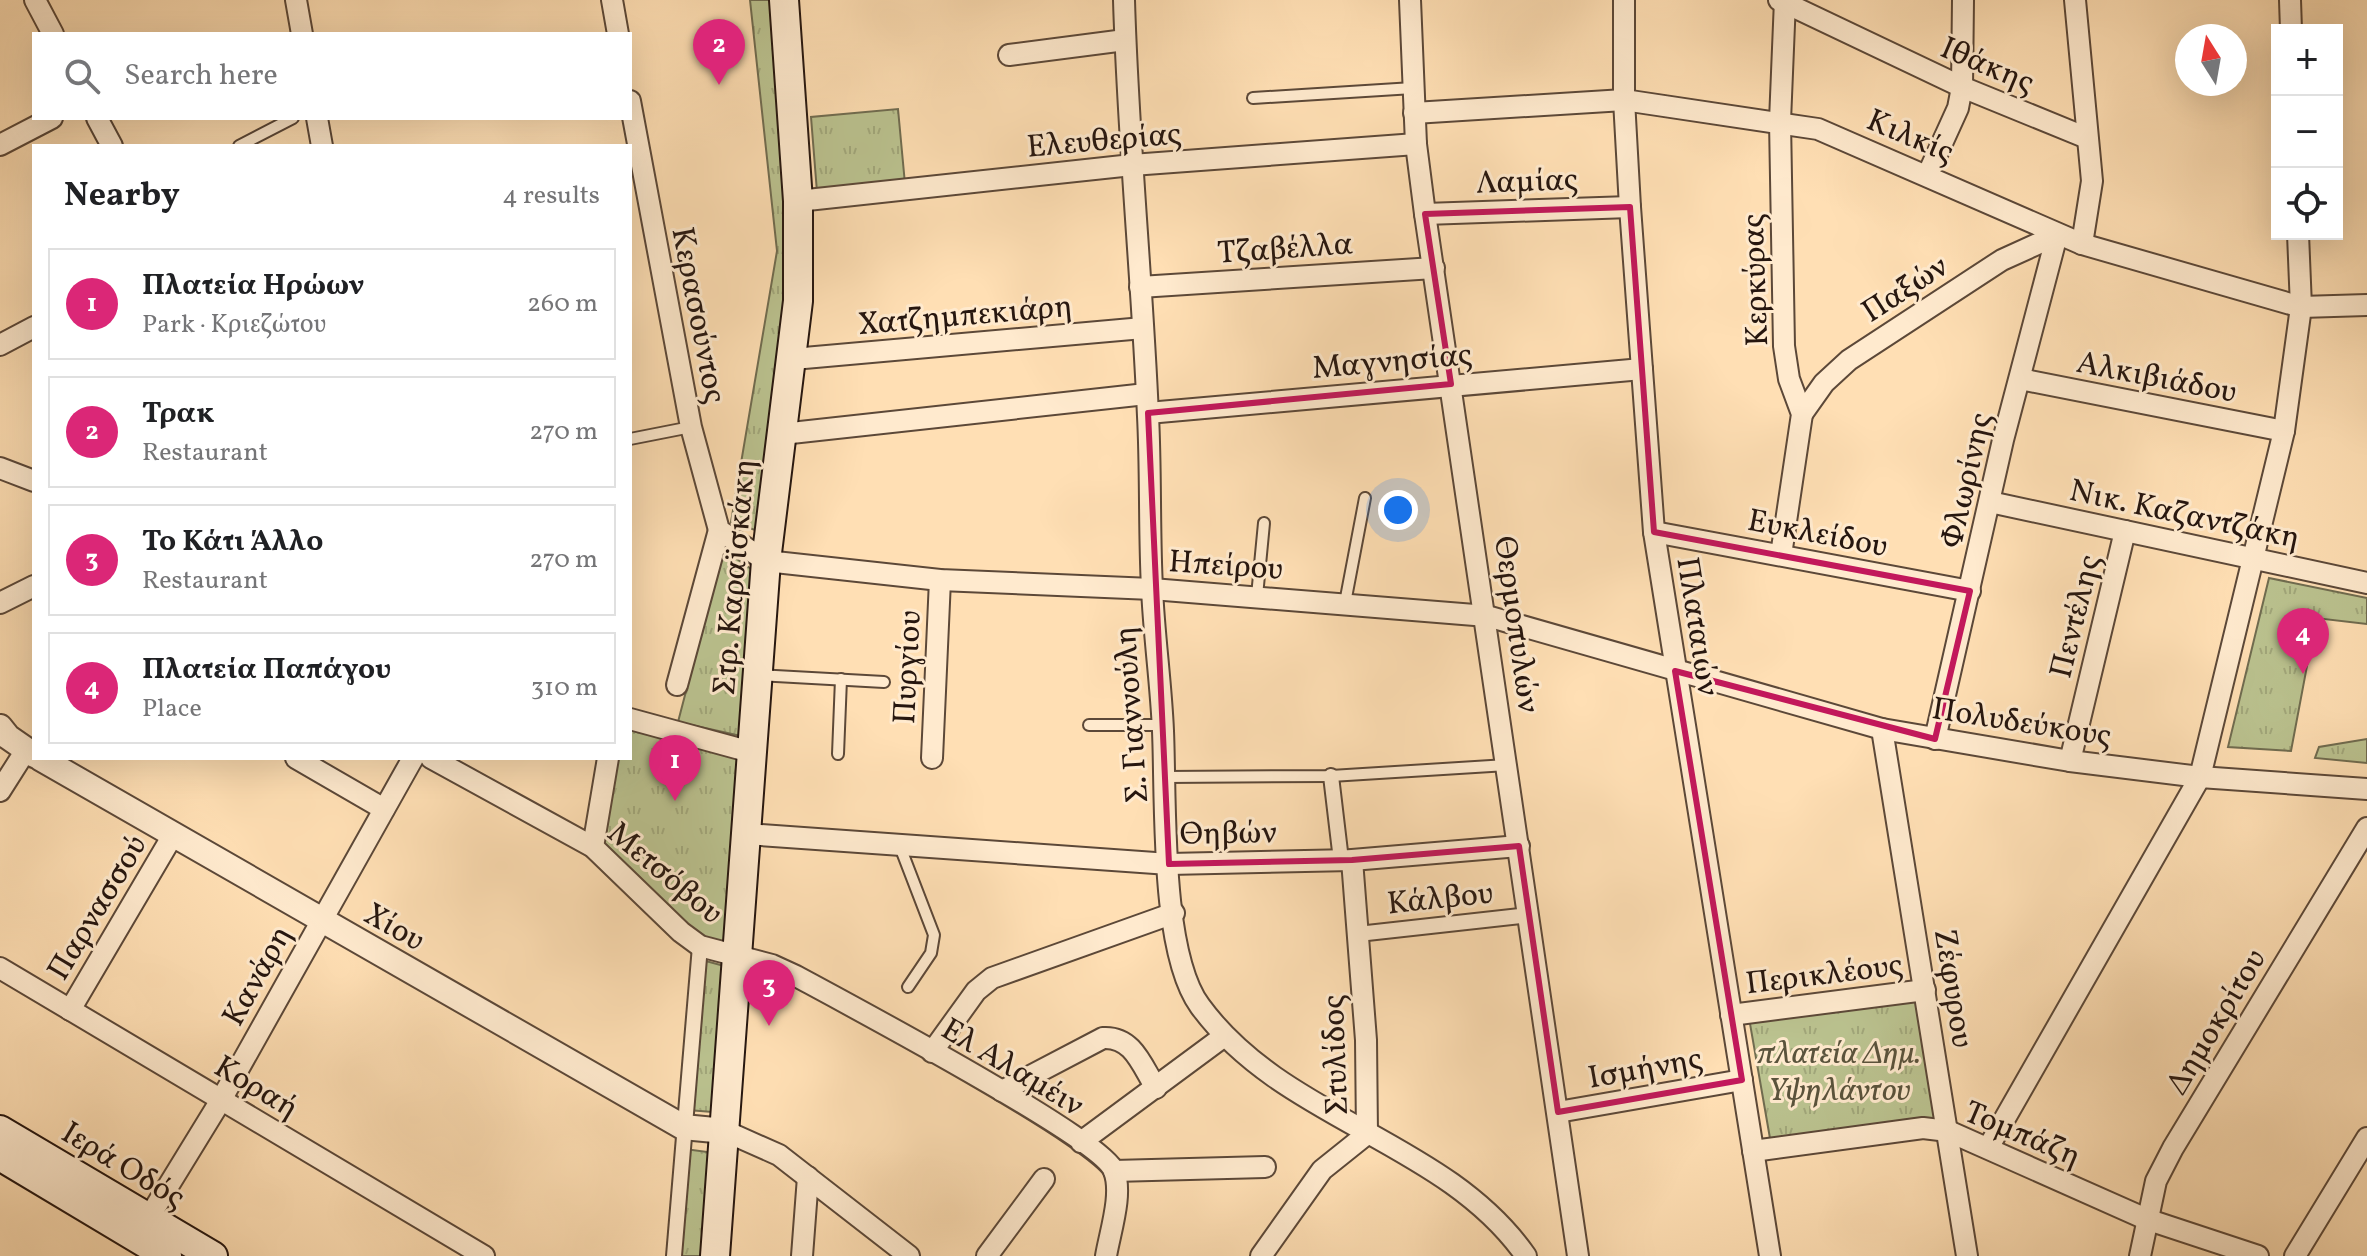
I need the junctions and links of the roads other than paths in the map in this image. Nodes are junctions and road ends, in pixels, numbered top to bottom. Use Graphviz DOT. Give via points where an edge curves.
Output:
graph roads {
  1 [pos="35,0"];
  2 [pos="296,0"];
  3 [pos="612,0"];
  4 [pos="784,0"];
  5 [pos="1124,0"];
  6 [pos="1410,0"];
  7 [pos="1624,0"];
  8 [pos="1963,0"];
  9 [pos="2075,0"];
  10 [pos="2290,0"];
  11 [pos="1783,1"];
  12 [pos="2291,24"];
  13 [pos="52,32"];
  14 [pos="302,32"];
  15 [pos="618,32"];
  16 [pos="1125,40"];
  17 [pos="1009,55"];
  18 [pos="1962,87"];
  19 [pos="1413,88"];
  20 [pos="1253,98"];
  21 [pos="1624,100"];
  22 [pos="632,112"];
  23 [pos="1414,113"];
  24 [pos="48,120"];
  25 [pos="98,120"];
  26 [pos="289,120"];
  27 [pos="317,120"];
  28 [pos="1780,121"];
  29 [pos="2087,138"];
  30 [pos="111,144"];
  31 [pos="243,144"];
  32 [pos="322,144"];
  33 [pos="1416,144"];
  34 [pos="0,145"];
  35 [pos="1132,165"];
  36 [pos="1928,174"];
  37 [pos="798,201"];
  38 [pos="1630,207"];
  39 [pos="1425,214"];
  40 [pos="2057,235"];
  41 [pos="2298,240"];
  42 [pos="2082,244"];
  43 [pos="1434,268"];
  44 [pos="1140,287"];
  45 [pos="2367,305"];
  46 [pos="2301,307"];
  47 [pos="32,328"];
  48 [pos="1143,328"];
  49 [pos="0,345"];
  50 [pos="793,359"];
  51 [pos="1642,369"];
  52 [pos="2020,379"];
  53 [pos="1451,384"];
  54 [pos="1147,404"];
  55 [pos="1802,414"];
  56 [pos="691,427"];
  57 [pos="2284,431"];
  58 [pos="782,434"];
  59 [pos="632,439"];
  60 [pos="0,468"];
  61 [pos="32,480"];
  62 [pos="1365,498"];
  63 [pos="1990,502"];
  64 [pos="1264,523"];
  65 [pos="719,530"];
  66 [pos="2125,531"];
  67 [pos="1654,532"];
  68 [pos="1781,555"];
  69 [pos="2250,559"];
  70 [pos="766,561"];
  71 [pos="940,580"];
  72 [pos="2367,583"];
  73 [pos="1152,589"];
  74 [pos="1970,591"];
  75 [pos="1257,596"];
  76 [pos="1345,603"];
  77 [pos="1487,616"];
  78 [pos="1675,671"];
  79 [pos="757,675"];
  80 [pos="841,679"];
  81 [pos="884,682"];
  82 [pos="677,685"];
  83 [pos="632,720"];
  84 [pos="1089,725"];
  85 [pos="1163,725"];
  86 [pos="0,727"];
  87 [pos="1882,729"];
  88 [pos="1935,739"];
  89 [pos="751,752"];
  90 [pos="32,753"];
  91 [pos="838,754"];
  92 [pos="32,755"];
  93 [pos="932,758"];
  94 [pos="43,760"];
  95 [pos="299,760"];
  96 [pos="412,760"];
  97 [pos="435,760"];
  98 [pos="608,760"];
  99 [pos="2070,761"];
  100 [pos="1508,765"];
  101 [pos="1331,776"];
  102 [pos="1165,777"];
  103 [pos="2200,777"];
  104 [pos="2367,789"];
  105 [pos="0,791"];
  106 [pos="384,809"];
  107 [pos="2367,828"];
  108 [pos="746,834"];
  109 [pos="173,835"];
  110 [pos="899,844"];
  111 [pos="1519,846"];
  112 [pos="593,847"];
  113 [pos="1347,860"];
  114 [pos="1169,864"];
  115 [pos="1174,913"];
  116 [pos="1529,915"];
  117 [pos="320,920"];
  118 [pos="1358,934"];
  119 [pos="700,946"];
  120 [pos="739,957"];
  121 [pos="0,968"];
  122 [pos="908,987"];
  123 [pos="1925,990"];
  124 [pos="70,1010"];
  125 [pos="1731,1015"];
  126 [pos="1223,1037"];
  127 [pos="932,1052"];
  128 [pos="1742,1080"];
  129 [pos="1156,1088"];
  130 [pos="1002,1091"];
  131 [pos="221,1100"];
  132 [pos="1558,1112"];
  133 [pos="683,1127"];
  134 [pos="0,1130"];
  135 [pos="725,1131"];
  136 [pos="1948,1131"];
  137 [pos="1367,1134"];
  138 [pos="2367,1138"];
  139 [pos="1081,1142"];
  140 [pos="1988,1148"];
  141 [pos="1753,1151"];
  142 [pos="0,1156"];
  143 [pos="1265,1167"];
  144 [pos="1114,1171"];
  145 [pos="808,1177"];
  146 [pos="1044,1179"];
  147 [pos="148,1219"];
  148 [pos="2146,1219"];
  149 [pos="167,1256"];
  150 [pos="213,1256"];
  151 [pos="484,1256"];
  152 [pos="674,1256"];
  153 [pos="715,1256"];
  154 [pos="802,1256"];
  155 [pos="909,1256"];
  156 [pos="987,1256"];
  157 [pos="1106,1256"];
  158 [pos="1261,1256"];
  159 [pos="1526,1256"];
  160 [pos="1578,1256"];
  161 [pos="1770,1256"];
  162 [pos="1967,1256"];
  163 [pos="2140,1256"];
  164 [pos="2258,1256"];
  165 [pos="2295,1256"];
  1 -- 13 [label="street"];
  2 -- 14 [label="street"];
  3 -- 15 [label="street"];
  4 -- 37 [label="main road, Στρ. Καραϊσκάκη"];
  5 -- 16 [label="street, Σ. Γιαννούλη"];
  6 -- 19 [label="street, Θερμοπυλών"];
  7 -- 21 [label="street, Πλαταιών"];
  8 -- 18 [label="street"];
  9 -- 29 [label="street"];
  10 -- 12 [label="street"];
  11 -- 18 [label="street, Ιθάκης"];
  11 -- 28 [label="street, Κερκύρας"];
  16 -- 17 [label="street"];
  16 -- 35 [label="street, Σ. Γιαννούλη"];
  18 -- 29 [label="street, Ιθάκης"];
  18 -- 36 [label="street"];
  19 -- 20 [label="lane"];
  19 -- 23 [label="street, Θερμοπυλών"];
  21 -- 23 [label="street, Κιλκίς"];
  21 -- 28 [label="street, Κιλκίς"];
  21 -- 38 [label="street, Πλαταιών"];
  22 -- 56 [label="street, Κερασούντος"];
  23 -- 33 [label="street, Θερμοπυλών"];
  24 -- 34 [label="street"];
  25 -- 30 [label="street"];
  26 -- 31 [label="lane"];
  27 -- 32 [label="street"];
  28 -- 36 [label="street, Κιλκίς" via="1818,129"];
  28 -- 55 [label="street, Κερκύρας" via="1784,346"];
  29 -- 42 [label="street" via="2092,181"];
  33 -- 35 [label="street, Ελευθερίας"];
  33 -- 39 [label="street, Θερμοπυλών"];
  35 -- 37 [label="street, Ελευθερίας"];
  35 -- 44 [label="street, Σ. Γιαννούλη"];
  36 -- 40 [label="street, Κιλκίς"];
  37 -- 50 [label="main road, Στρ. Καραϊσκάκη"];
  38 -- 39 [label="street, Λαμίας"];
  38 -- 51 [label="street, Πλαταιών"];
  39 -- 43 [label="street, Θερμοπυλών"];
  40 -- 42 [label="street, Κιλκίς"];
  40 -- 52 [label="street, Φλωρίνης"];
  40 -- 55 [label="street, Παξών" via="2002,260 1849,360"];
  41 -- 46 [label="street"];
  42 -- 46 [label="street, Κιλκίς"];
  43 -- 44 [label="street, Τζαβέλλα"];
  43 -- 53 [label="street, Θερμοπυλών"];
  44 -- 48 [label="street, Σ. Γιαννούλη"];
  45 -- 46 [label="street, Κιλκίς"];
  46 -- 57 [label="street"];
  47 -- 49 [label="street"];
  48 -- 50 [label="street, Χατζημπεκιάρη"];
  48 -- 54 [label="street, Σ. Γιαννούλη"];
  50 -- 58 [label="main road, Στρ. Καραϊσκάκη"];
  51 -- 53 [label="street, Μαγνησίας"];
  51 -- 67 [label="street, Πλαταιών"];
  52 -- 57 [label="street, Αλκιβιάδου"];
  52 -- 63 [label="street, Φλωρίνης"];
  53 -- 54 [label="street, Μαγνησίας"];
  53 -- 77 [label="street, Θερμοπυλών"];
  54 -- 58 [label="street, Μαγνησίας"];
  54 -- 73 [label="street, Σ. Γιαννούλη"];
  55 -- 68 [label="street, Κερκύρας"];
  56 -- 59 [label="lane"];
  56 -- 65 [label="street, Κερασούντος"];
  57 -- 69 [label="street"];
  58 -- 70 [label="main road, Στρ. Καραϊσκάκη"];
  60 -- 61 [label="street"];
  62 -- 76 [label="lane"];
  63 -- 66 [label="street, Νικ. Καζαντζάκη"];
  63 -- 74 [label="street, Φλωρίνης"];
  64 -- 75 [label="lane"];
  65 -- 70 [label="street"];
  65 -- 82 [label="street"];
  66 -- 69 [label="street, Νικ. Καζαντζάκη"];
  66 -- 99 [label="street, Πεντέλης"];
  67 -- 68 [label="street, Ευκλείδου"];
  67 -- 78 [label="street, Πλαταιών"];
  68 -- 74 [label="street, Ευκλείδου"];
  69 -- 72 [label="street, Νικ. Καζαντζάκη"];
  69 -- 103 [label="street"];
  70 -- 71 [label="street, Ηπείρου"];
  70 -- 79 [label="main road, Στρ. Καραϊσκάκη"];
  71 -- 73 [label="street, Ηπείρου"];
  71 -- 93 [label="street, Πυργίου"];
  73 -- 75 [label="street, Ηπείρου"];
  73 -- 85 [label="street, Σ. Γιαννούλη"];
  74 -- 88 [label="street, Φλωρίνης"];
  75 -- 76 [label="street, Ηπείρου"];
  76 -- 77 [label="street, Ηπείρου"];
  77 -- 78 [label="street, Ηπείρου"];
  77 -- 100 [label="street, Θερμοπυλών"];
  78 -- 87 [label="street, Πολυδεύκους"];
  78 -- 125 [label="street, Πλαταιών"];
  79 -- 80 [label="lane"];
  79 -- 89 [label="main road, Στρ. Καραϊσκάκη"];
  80 -- 81 [label="lane"];
  80 -- 91 [label="lane"];
  83 -- 89 [label="street"];
  84 -- 85 [label="lane"];
  85 -- 102 [label="street, Σ. Γιαννούλη"];
  86 -- 90 [label="street, Χίου"];
  87 -- 88 [label="street, Πολυδεύκους"];
  87 -- 123 [label="street, Ζέφυρου"];
  88 -- 99 [label="street, Πολυδεύκους"];
  89 -- 108 [label="main road, Στρ. Καραϊσκάκη"];
  92 -- 105 [label="street"];
  94 -- 109 [label="street, Χίου"];
  95 -- 106 [label="street"];
  96 -- 106 [label="street, Κανάρη"];
  97 -- 112 [label="street, Μετσόβου"];
  98 -- 112 [label="street"];
  99 -- 103 [label="street, Πολυδεύκους"];
  100 -- 101 [label="lane"];
  100 -- 111 [label="street, Θερμοπυλών"];
  101 -- 102 [label="lane"];
  101 -- 113 [label="street, Στυλίδος"];
  102 -- 114 [label="street, Σ. Γιαννούλη"];
  103 -- 104 [label="street, Πολυδεύκους"];
  103 -- 140 [label="street"];
  106 -- 117 [label="street, Κανάρη"];
  107 -- 148 [label="street, Δημοκρίτου" via="2173,1148 2156,1181"];
  108 -- 110 [label="street, Θηβών"];
  108 -- 120 [label="main road, Στρ. Καραϊσκάκη"];
  109 -- 117 [label="street, Χίου"];
  109 -- 124 [label="street, Παρνασσού"];
  110 -- 114 [label="street, Θηβών"];
  110 -- 122 [label="lane" via="934,935 931,953"];
  111 -- 113 [label="street, Θηβών"];
  111 -- 116 [label="street, Θερμοπυλών"];
  112 -- 119 [label="street, Μετσόβου"];
  113 -- 114 [label="street, Θηβών"];
  113 -- 118 [label="street, Στυλίδος"];
  114 -- 115 [label="street, Σ. Γιαννούλη"];
  115 -- 126 [label="street, Σ. Γιαννούλη" via="1182,967 1196,1001"];
  115 -- 127 [label="street" via="992,978 976,991"];
  116 -- 118 [label="street, Κάλβου"];
  116 -- 132 [label="street, Θερμοπυλών"];
  117 -- 131 [label="street, Κανάρη"];
  117 -- 133 [label="street, Χίου"];
  118 -- 137 [label="street, Στυλίδος"];
  119 -- 120 [label="street, Μετσόβου"];
  119 -- 133 [label="street"];
  120 -- 127 [label="street, Ελ Αλαμέιν" via="796,976"];
  120 -- 135 [label="main road, Στρ. Καραϊσκάκη"];
  121 -- 124 [label="street, Κοραή"];
  123 -- 125 [label="street, Περικλέους"];
  123 -- 136 [label="street, Ζέφυρου"];
  124 -- 131 [label="street, Κοραή"];
  125 -- 128 [label="street, Πλαταιών"];
  126 -- 129 [label="street"];
  126 -- 137 [label="street, Σ. Γιαννούλη" via="1286,1086"];
  127 -- 130 [label="street, Ελ Αλαμέιν"];
  128 -- 132 [label="street, Ισμήνης"];
  128 -- 141 [label="street, Πλαταιών"];
  129 -- 130 [label="street" via="1128,1043 1116,1037 1103,1038"];
  129 -- 139 [label="street"];
  130 -- 139 [label="street, Ελ Αλαμέιν"];
  131 -- 147 [label="street, Κανάρη"];
  131 -- 151 [label="street, Κοραή"];
  132 -- 160 [label="street, Θερμοπυλών"];
  133 -- 135 [label="street, Χίου"];
  133 -- 152 [label="street"];
  134 -- 147 [label="main road, Ιερά Οδός"];
  135 -- 145 [label="street" via="779,1155"];
  135 -- 153 [label="main road, Στρ. Καραϊσκάκη"];
  136 -- 140 [label="street, Τομπάζη"];
  136 -- 141 [label="street, Τομπάζη" via="1923,1128"];
  136 -- 162 [label="street, Ζέφυρου"];
  137 -- 158 [label="street, Στυλίδος" via="1322,1170"];
  137 -- 159 [label="street, Σ. Γιαννούλη" via="1449,1178 1507,1229"];
  138 -- 165 [label="street"];
  139 -- 144 [label="street, Ελ Αλαμέιν" via="1108,1160"];
  140 -- 148 [label="street, Τομπάζη"];
  141 -- 161 [label="street, Πλαταιών"];
  142 -- 149 [label="main road, Ιερά Οδός"];
  143 -- 144 [label="street"];
  144 -- 157 [label="street"];
  145 -- 154 [label="street"];
  145 -- 155 [label="street"];
  146 -- 156 [label="street"];
  147 -- 150 [label="main road, Ιερά Οδός"];
  148 -- 163 [label="street, Δημοκρίτου"];
  148 -- 164 [label="street, Τομπάζη"];
}
